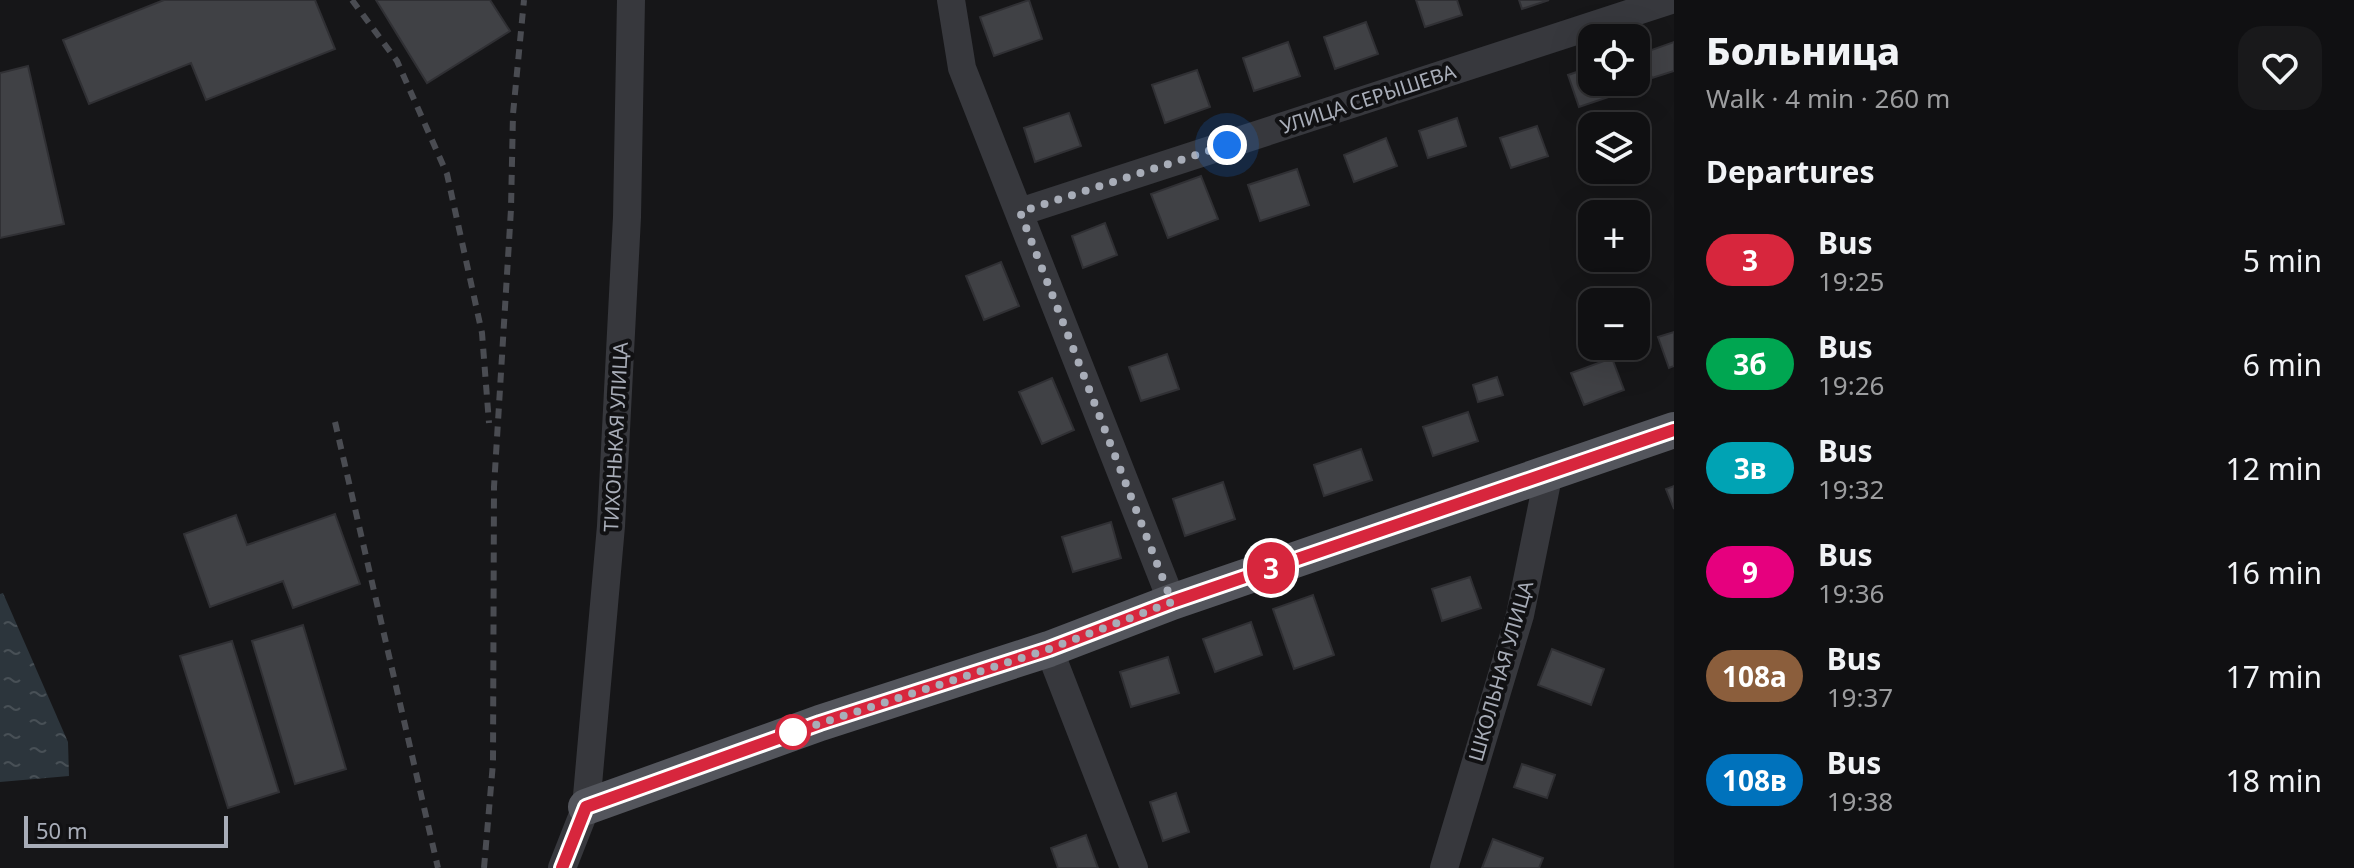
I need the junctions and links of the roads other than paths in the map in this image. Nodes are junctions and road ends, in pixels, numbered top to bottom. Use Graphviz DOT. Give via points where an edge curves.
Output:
graph roads {
  1 [pos="631,0"];
  2 [pos="951,0"];
  3 [pos="1671,0"];
  4 [pos="1020,212"];
  5 [pos="1674,430"];
  6 [pos="1549,472"];
  7 [pos="1172,602"];
  8 [pos="1049,649"];
  9 [pos="586,807"];
  10 [pos="562,868"];
  11 [pos="1134,868"];
  12 [pos="1444,868"];
  1 -- 9 [label="street, ТИХОНЬКАЯ УЛИЦА" via="627,217 611,526"];
  2 -- 4 [label="street" via="962,68"];
  3 -- 4 [label="street, УЛИЦА СЕРЫШЕВА"];
  4 -- 7 [label="street"];
  5 -- 6 [label="main road"];
  6 -- 7 [label="main road"];
  6 -- 12 [label="street, ШКОЛЬНАЯ УЛИЦА" via="1520,615"];
  7 -- 8 [label="main road"];
  8 -- 9 [label="main road"];
  8 -- 11 [label="street"];
  9 -- 10 [label="street, ТИХОНЬКАЯ УЛИЦА"];
}
